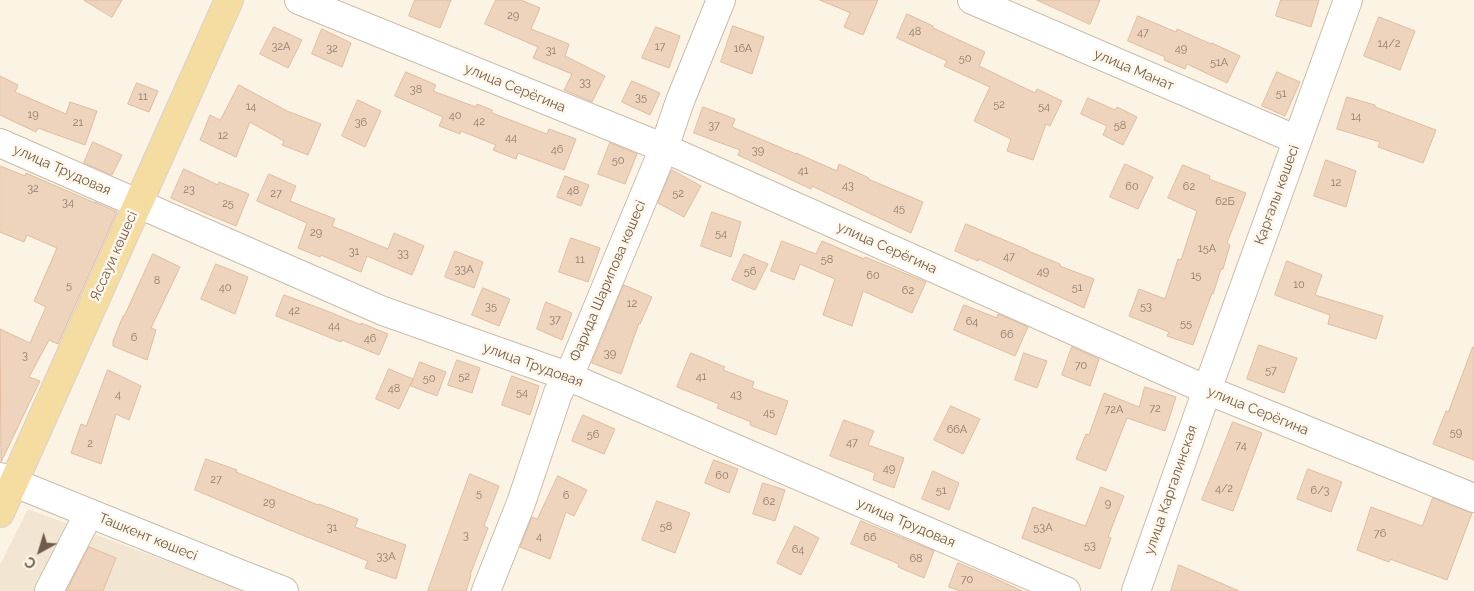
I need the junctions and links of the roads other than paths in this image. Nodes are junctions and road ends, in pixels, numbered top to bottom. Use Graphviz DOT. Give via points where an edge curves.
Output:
graph roads {
  1 [pos="230,0"];
  2 [pos="299,0"];
  3 [pos="721,0"];
  4 [pos="972,0"];
  5 [pos="1348,0"];
  6 [pos="1297,140"];
  7 [pos="0,143"];
  8 [pos="664,148"];
  9 [pos="138,203"];
  10 [pos="567,376"];
  11 [pos="1207,390"];
  12 [pos="7,480"];
  13 [pos="1474,498"];
  14 [pos="0,513"];
  15 [pos="89,513"];
  16 [pos="49,591"];
  17 [pos="284,591"];
  18 [pos="486,591"];
  19 [pos="1066,591"];
  20 [pos="1136,591"];
  1 -- 9 [label="main road, Яссауи көшесі"];
  2 -- 8 [label="street, улица Серёгина"];
  3 -- 8 [label="street, Фарида Шарипова көшесі"];
  4 -- 6 [label="street, улица Манат"];
  5 -- 6 [label="street, Қарғалы көшесі"];
  6 -- 11 [label="street, Қарғалы көшесі"];
  7 -- 9 [label="street, улица Трудовая"];
  8 -- 10 [label="street, Фарида Шарипова көшесі"];
  8 -- 11 [label="street, улица Серёгина"];
  9 -- 10 [label="street, улица Трудовая" via="383,311"];
  9 -- 12 [label="main road, Яссауи көшесі"];
  10 -- 18 [label="street, Фарида Шарипова көшесі"];
  10 -- 19 [label="street, улица Трудовая"];
  11 -- 13 [label="street, улица Серёгина"];
  11 -- 20 [label="street, улица Каргалинская"];
  12 -- 14 [label="main road, Яссауи көшесі"];
  12 -- 15 [label="street, Ташкент көшесі"];
  15 -- 16 [label="street"];
  15 -- 17 [label="street, Ташкент көшесі"];
}
